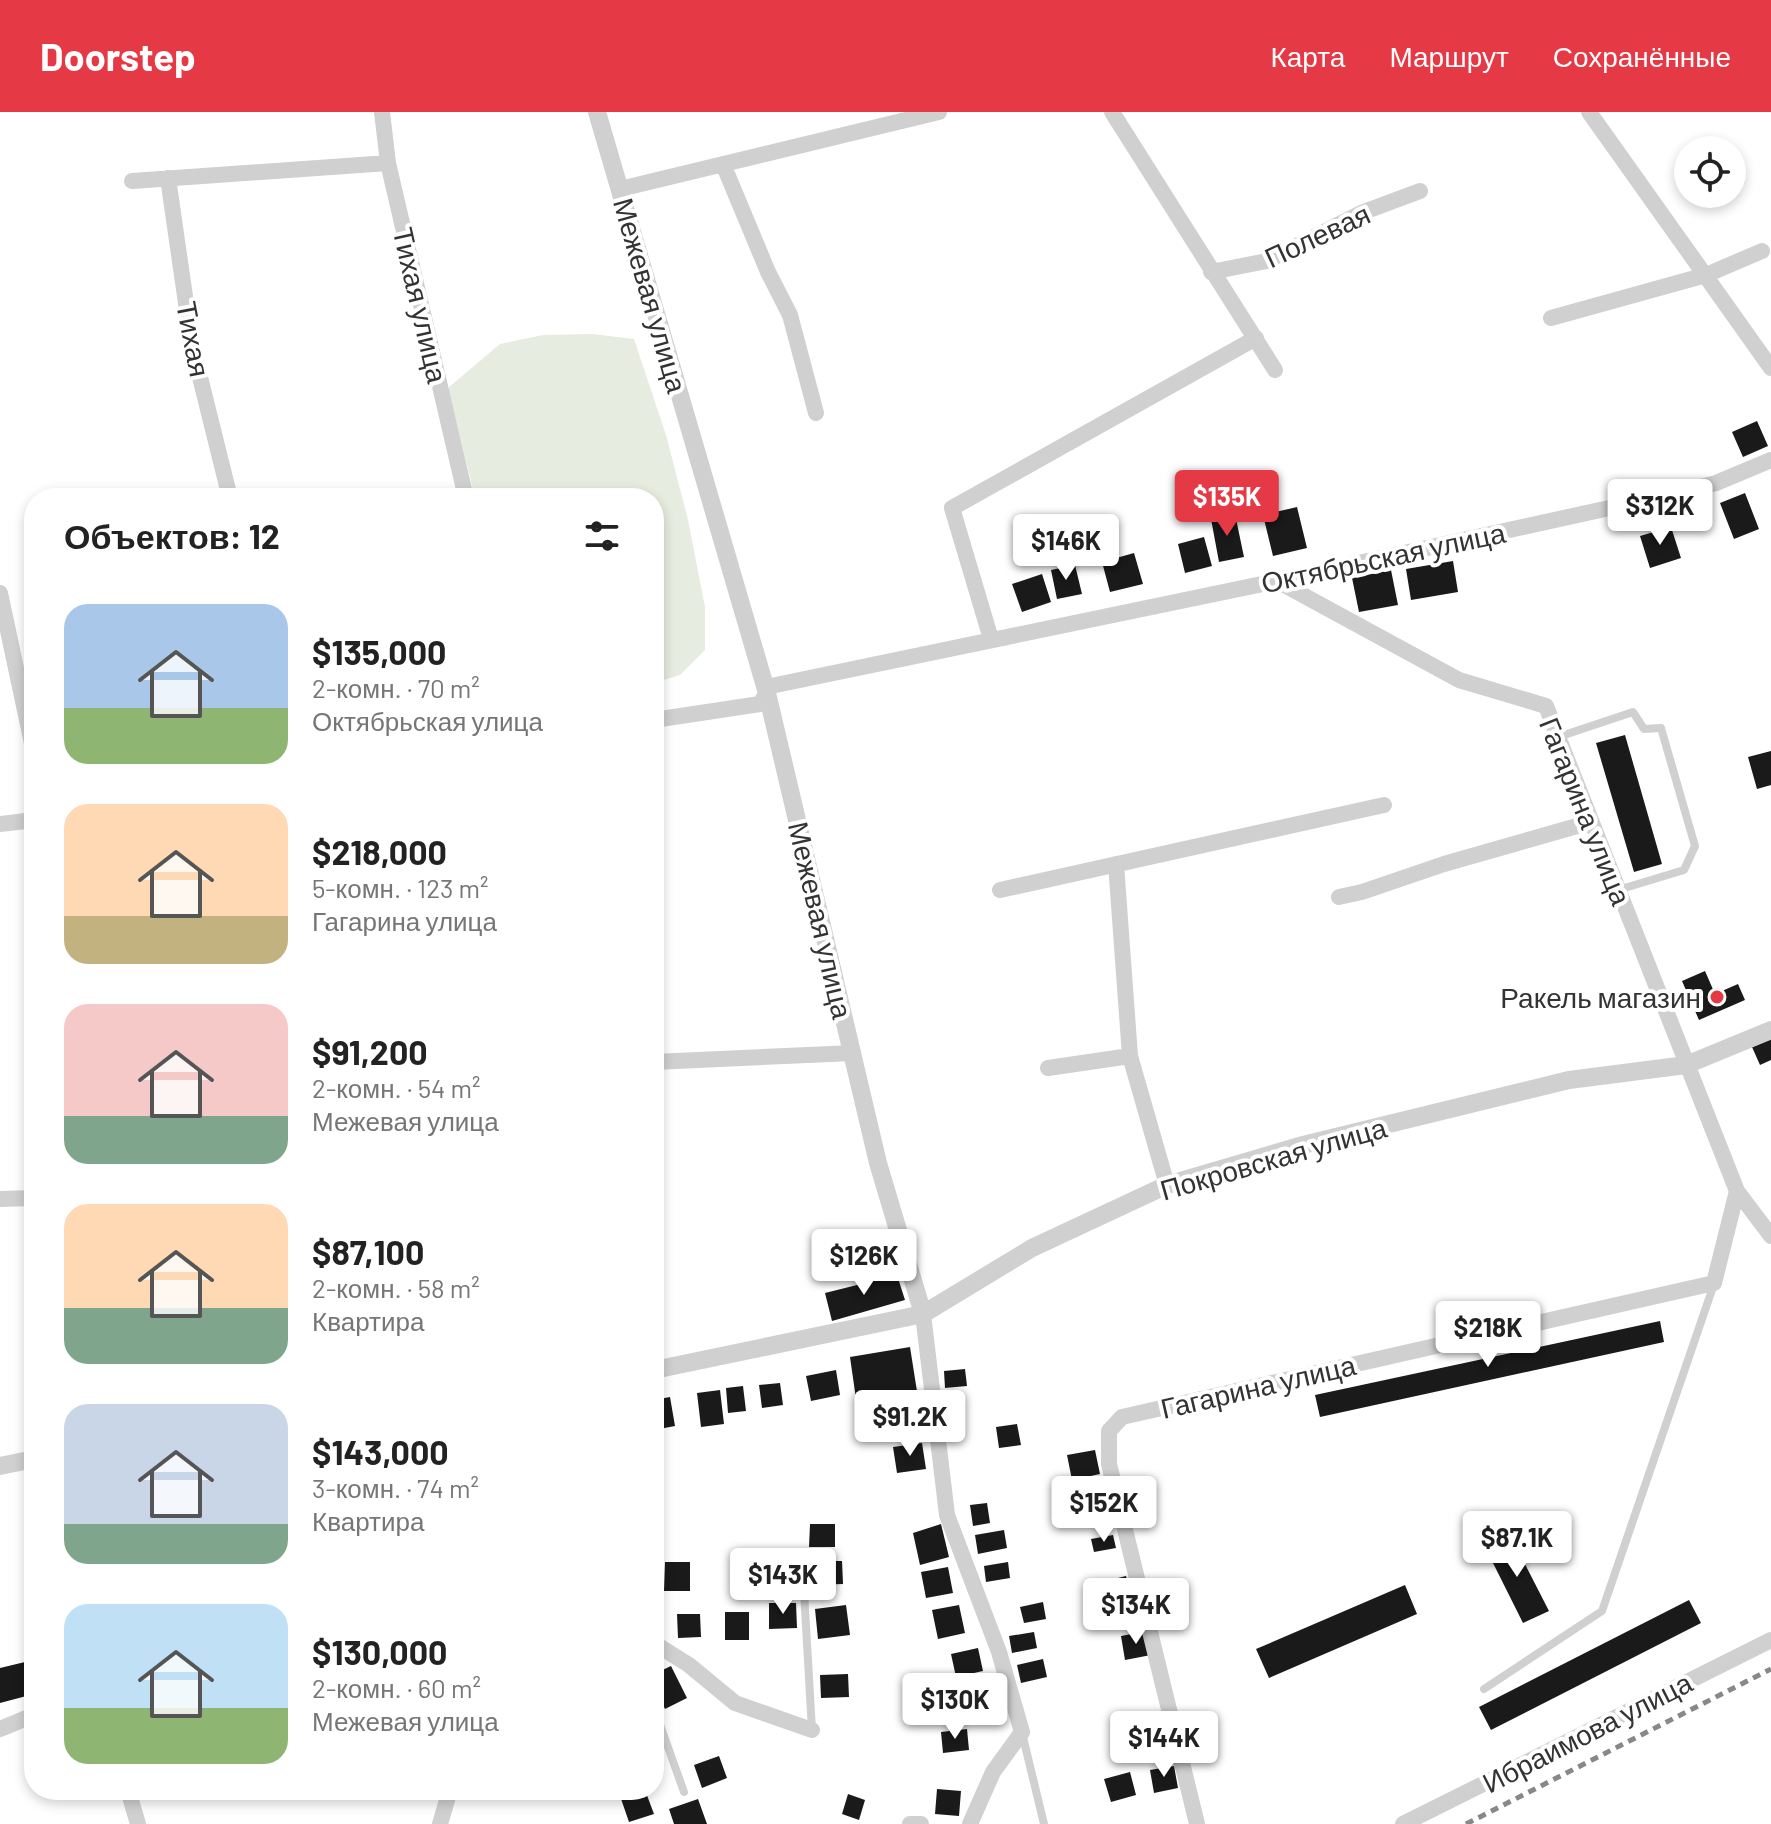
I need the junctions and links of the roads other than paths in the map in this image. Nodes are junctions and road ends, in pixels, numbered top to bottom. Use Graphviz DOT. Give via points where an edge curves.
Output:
graph roads {
  1 [pos="382,112"];
  2 [pos="597,112"];
  3 [pos="939,112"];
  4 [pos="1112,112"];
  5 [pos="1589,112"];
  6 [pos="388,163"];
  7 [pos="723,164"];
  8 [pos="168,178"];
  9 [pos="132,181"];
  10 [pos="620,189"];
  11 [pos="1420,191"];
  12 [pos="1762,251"];
  13 [pos="1211,272"];
  14 [pos="1706,275"];
  15 [pos="1551,318"];
  16 [pos="1256,338"];
  17 [pos="1771,368"];
  18 [pos="1275,370"];
  19 [pos="816,413"];
  20 [pos="1771,460"];
  21 [pos="228,488"];
  22 [pos="464,488"];
  23 [pos="1277,581"];
  24 [pos="0,593"];
  25 [pos="991,639"];
  26 [pos="767,693"];
  27 [pos="24,706"];
  28 [pos="664,718"];
  29 [pos="1558,737"];
  30 [pos="1384,805"];
  31 [pos="24,821"];
  32 [pos="1591,822"];
  33 [pos="0,824"];
  34 [pos="1116,864"];
  35 [pos="1000,890"];
  36 [pos="1617,890"];
  37 [pos="1339,897"];
  38 [pos="1771,1030"];
  39 [pos="853,1053"];
  40 [pos="1130,1056"];
  41 [pos="664,1062"];
  42 [pos="1686,1065"];
  43 [pos="1048,1068"];
  44 [pos="1167,1185"];
  45 [pos="1737,1191"];
  46 [pos="24,1198"];
  47 [pos="0,1199"];
  48 [pos="1771,1236"];
  49 [pos="1714,1283"];
  50 [pos="923,1314"];
  51 [pos="664,1368"];
  52 [pos="24,1461"];
  53 [pos="0,1466"];
  54 [pos="803,1574"];
  55 [pos="1771,1640"];
  56 [pos="664,1649"];
  57 [pos="1484,1689"];
  58 [pos="24,1719"];
  59 [pos="0,1729"];
  60 [pos="812,1730"];
  61 [pos="1022,1732"];
  62 [pos="664,1736"];
  63 [pos="684,1792"];
  64 [pos="131,1800"];
  65 [pos="447,1800"];
  66 [pos="138,1824"];
  67 [pos="440,1824"];
  68 [pos="910,1824"];
  69 [pos="921,1824"];
  70 [pos="970,1824"];
  71 [pos="1044,1824"];
  72 [pos="1197,1824"];
  73 [pos="1403,1824"];
  1 -- 6 [label="street, Тихая улица"];
  2 -- 10 [label="street, Межевая улица"];
  3 -- 7 [label="street"];
  4 -- 13 [label="street"];
  5 -- 14 [label="street"];
  6 -- 8 [label="street"];
  6 -- 22 [label="street, Тихая улица"];
  7 -- 10 [label="street"];
  7 -- 19 [label="street" via="790,315"];
  8 -- 9 [label="street"];
  8 -- 21 [label="street, Тихая" via="192,345"];
  10 -- 26 [label="street, Межевая улица"];
  11 -- 13 [label="street, Полевая" via="1361,213 1267,261"];
  12 -- 14 [label="street"];
  13 -- 16 [label="street"];
  14 -- 15 [label="street"];
  14 -- 17 [label="street"];
  16 -- 18 [label="street"];
  16 -- 25 [label="street" via="952,508"];
  20 -- 23 [label="street, Октябрьская улица" via="1682,492"];
  23 -- 25 [label="street, Октябрьская улица"];
  23 -- 29 [label="street, Гагарина улица" via="1459,680 1546,706"];
  24 -- 27 [label="street"];
  25 -- 26 [label="street, Октябрьская улица" via="771,686"];
  26 -- 28 [label="street, Октябрьская улица" via="760,704"];
  26 -- 39 [label="street, Межевая улица"];
  29 -- 32 [label="street, Гагарина улица"];
  29 -- 36 [label="lane" via="1633,712 1644,729 1661,728 1695,846 1684,870"];
  30 -- 34 [label="street"];
  31 -- 33 [label="street"];
  32 -- 36 [label="street, Гагарина улица"];
  32 -- 37 [label="street"];
  34 -- 35 [label="street"];
  34 -- 40 [label="street"];
  36 -- 42 [label="street, Гагарина улица"];
  38 -- 42 [label="street, Покровская улица"];
  39 -- 41 [label="street"];
  39 -- 50 [label="street, Межевая улица" via="878,1163"];
  40 -- 43 [label="street"];
  40 -- 44 [label="street"];
  42 -- 44 [label="street, Покровская улица" via="1569,1080 1303,1145"];
  42 -- 45 [label="street, Гагарина улица"];
  44 -- 50 [label="street, Покровская улица" via="1032,1248"];
  45 -- 48 [label="street, Гагарина улица"];
  45 -- 49 [label="street"];
  46 -- 47 [label="street"];
  49 -- 57 [label="lane" via="1602,1611"];
  49 -- 72 [label="street, Гагарина улица" via="1122,1417 1109,1431 1109,1464"];
  50 -- 51 [label="street, Покровская улица"];
  50 -- 61 [label="street, Межевая улица" via="947,1515 999,1652"];
  52 -- 53 [label="street"];
  54 -- 60 [label="lane"];
  55 -- 73 [label="street, Ибраимова улица"];
  56 -- 60 [label="street" via="735,1703"];
  58 -- 59 [label="street"];
  61 -- 70 [label="street" via="993,1772"];
  61 -- 71 [label="lane, Межевая улица"];
  62 -- 63 [label="lane"];
  64 -- 66 [label="street"];
  65 -- 67 [label="street"];
  68 -- 69 [label="street"];
}
